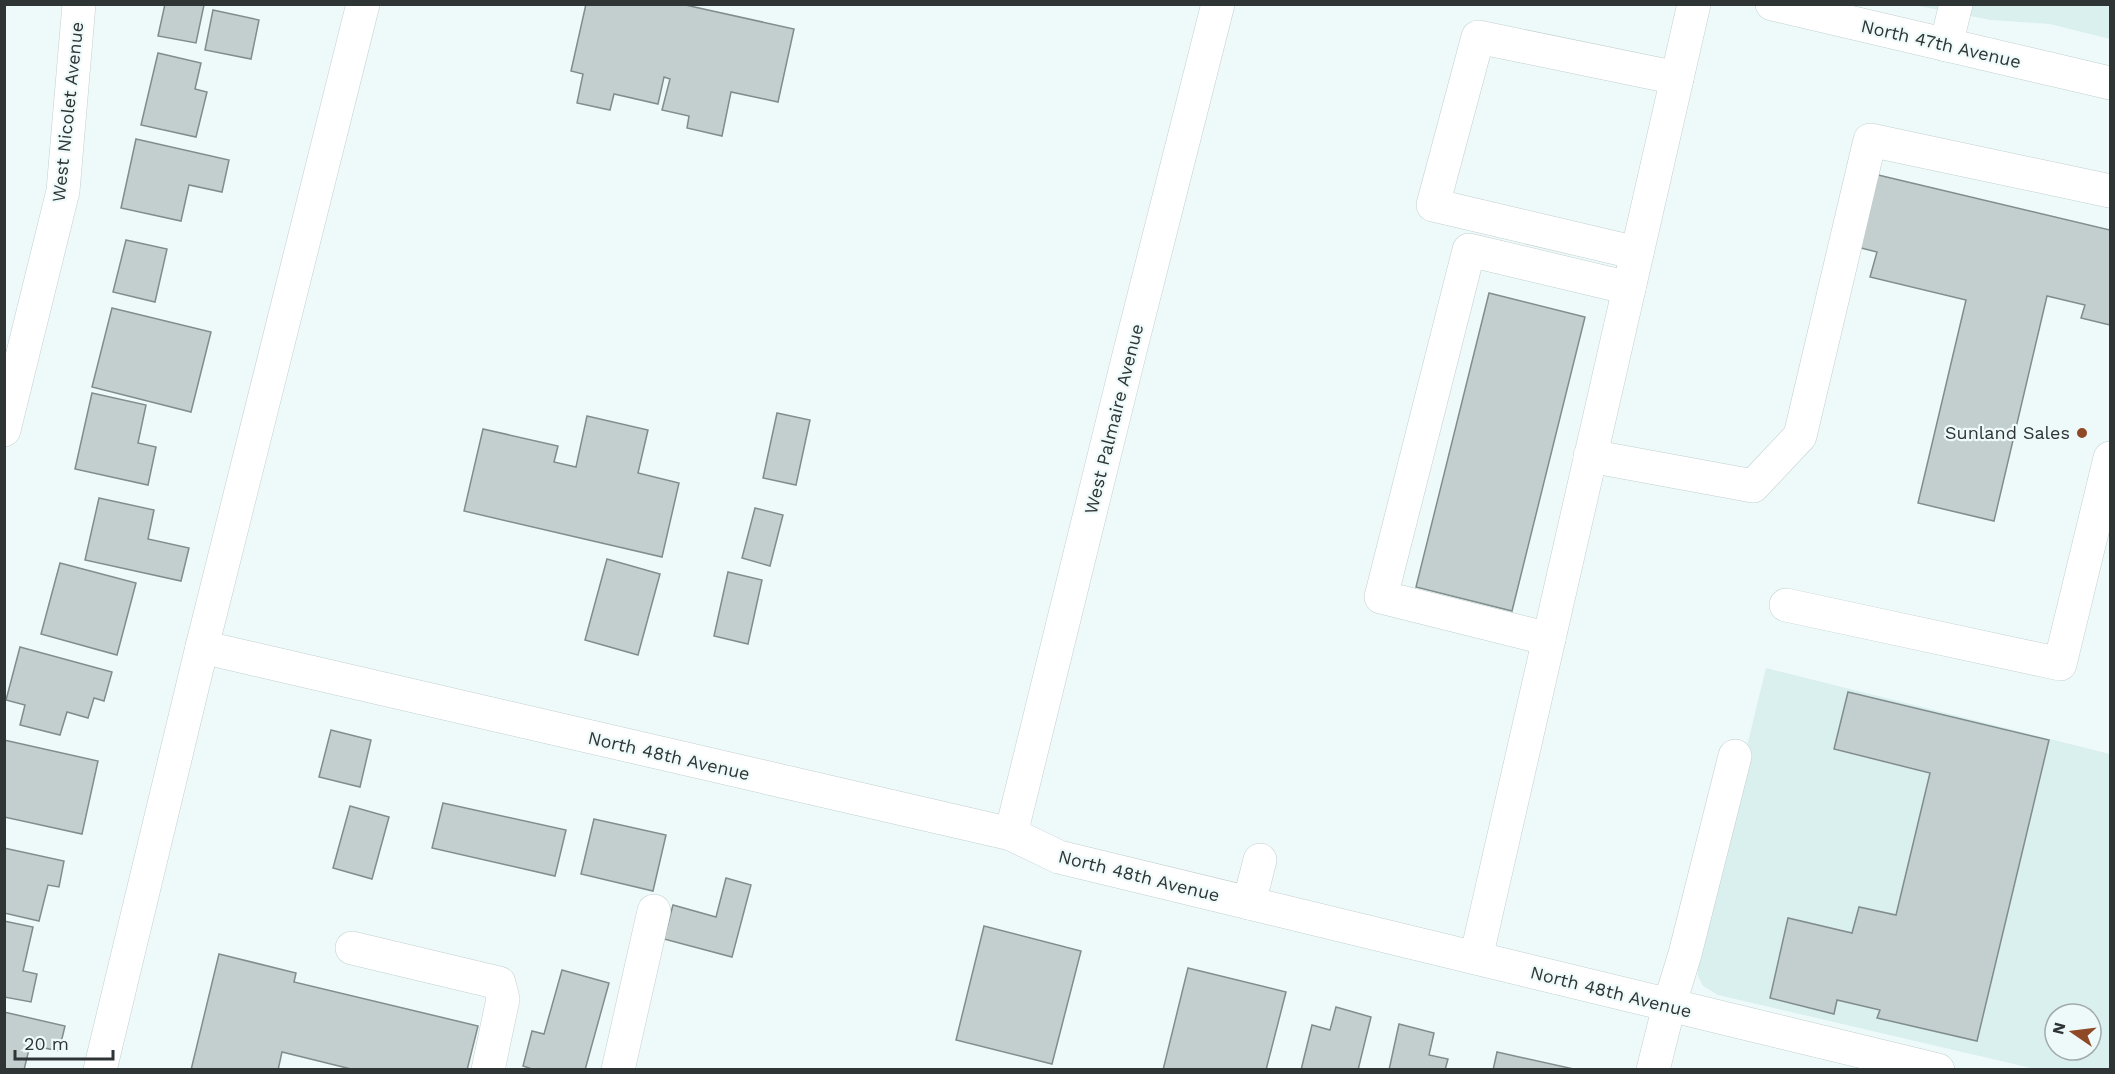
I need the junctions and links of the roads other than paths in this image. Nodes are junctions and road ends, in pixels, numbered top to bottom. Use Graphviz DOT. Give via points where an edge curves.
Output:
graph roads {
  1 [pos="79,4"];
  2 [pos="363,4"];
  3 [pos="1218,4"];
  4 [pos="1694,4"];
  5 [pos="1772,4"];
  6 [pos="1956,4"];
  7 [pos="1946,45"];
  8 [pos="1677,78"];
  9 [pos="2110,83"];
  10 [pos="2110,191"];
  11 [pos="1637,253"];
  12 [pos="1629,288"];
  13 [pos="4,430"];
  14 [pos="1590,456"];
  15 [pos="2110,458"];
  16 [pos="1786,605"];
  17 [pos="1549,639"];
  18 [pos="202,647"];
  19 [pos="1735,756"];
  20 [pos="1011,834"];
  21 [pos="1260,860"];
  22 [pos="1249,903"];
  23 [pos="654,911"];
  24 [pos="352,948"];
  25 [pos="1476,958"];
  26 [pos="1669,1006"];
  27 [pos="100,1070"];
  28 [pos="488,1070"];
  29 [pos="618,1070"];
  30 [pos="1653,1070"];
  31 [pos="1938,1070"];
  1 -- 13 [label="street, West Nicolet Avenue" via="63,191"];
  2 -- 18 [label="street"];
  3 -- 20 [label="street, West Palmaire Avenue"];
  4 -- 8 [label="street"];
  5 -- 7 [label="street, North 47th Avenue"];
  6 -- 7 [label="street"];
  7 -- 9 [label="street, North 47th Avenue"];
  8 -- 11 [label="street"];
  8 -- 11 [label="street" via="1478,38 1433,205"];
  10 -- 14 [label="street" via="1870,140 1800,436 1753,486"];
  11 -- 12 [label="street"];
  12 -- 14 [label="street"];
  12 -- 17 [label="street" via="1469,250 1381,597"];
  14 -- 17 [label="street"];
  15 -- 16 [label="street" via="2060,664"];
  17 -- 25 [label="street"];
  18 -- 20 [label="street, North 48th Avenue"];
  18 -- 27 [label="street"];
  19 -- 26 [label="street"];
  20 -- 22 [label="street, North 48th Avenue" via="1059,857"];
  21 -- 22 [label="street"];
  22 -- 25 [label="street, North 48th Avenue"];
  23 -- 29 [label="street"];
  24 -- 28 [label="street" via="499,983 503,999"];
  25 -- 26 [label="street, North 48th Avenue"];
  26 -- 30 [label="street"];
  26 -- 31 [label="street, North 48th Avenue"];
}
